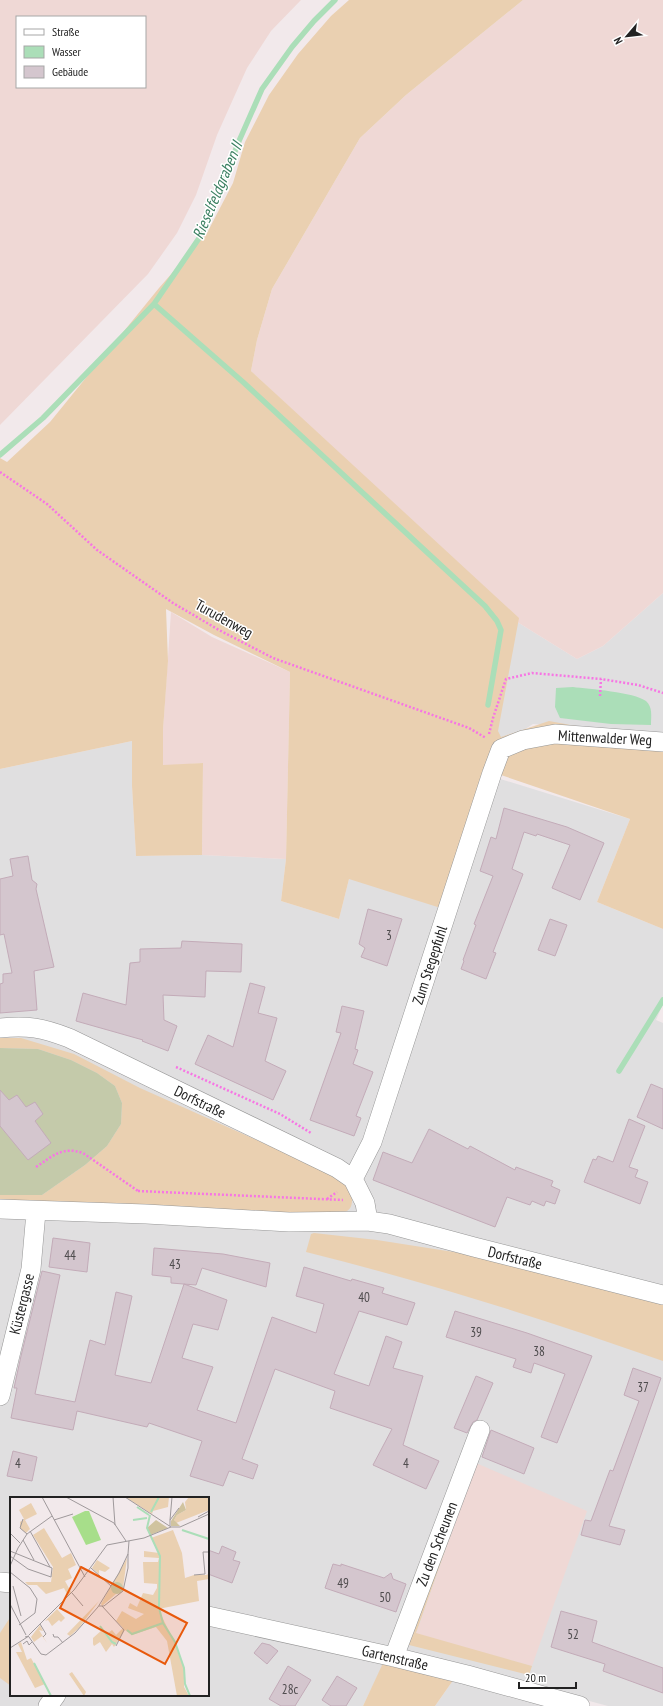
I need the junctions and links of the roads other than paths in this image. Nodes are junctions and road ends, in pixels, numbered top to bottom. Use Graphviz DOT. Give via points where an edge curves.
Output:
graph roads {
  1 [pos="663,742"];
  2 [pos="495,744"];
  3 [pos="0,1028"];
  4 [pos="353,1179"];
  5 [pos="0,1210"];
  6 [pos="36,1212"];
  7 [pos="367,1212"];
  8 [pos="663,1295"];
  9 [pos="0,1396"];
  10 [pos="480,1430"];
  11 [pos="0,1582"];
  12 [pos="10,1583"];
  13 [pos="209,1616"];
  14 [pos="394,1657"];
  15 [pos="55,1696"];
  16 [pos="48,1706"];
  17 [pos="580,1706"];
  1 -- 2 [label="street, Mittenwalder Weg" via="555,734"];
  2 -- 4 [label="street, Zum Stegepfuhl" via="492,773 372,1142"];
  3 -- 4 [label="street, Dorfstraße" via="20,1026 44,1029 69,1038 337,1168"];
  4 -- 7 [label="street"];
  5 -- 6 [label="street, Dorfstraße"];
  6 -- 7 [label="street, Dorfstraße" via="146,1214 282,1222"];
  6 -- 9 [label="street, Küstergasse" via="31,1269"];
  7 -- 8 [label="street, Dorfstraße" via="389,1224"];
  10 -- 14 [label="street, Zu den Scheunen"];
  11 -- 12 [label="street"];
  13 -- 14 [label="street, Gartenstraße"];
  14 -- 17 [label="street, Gartenstraße"];
  15 -- 16 [label="street"];
}
